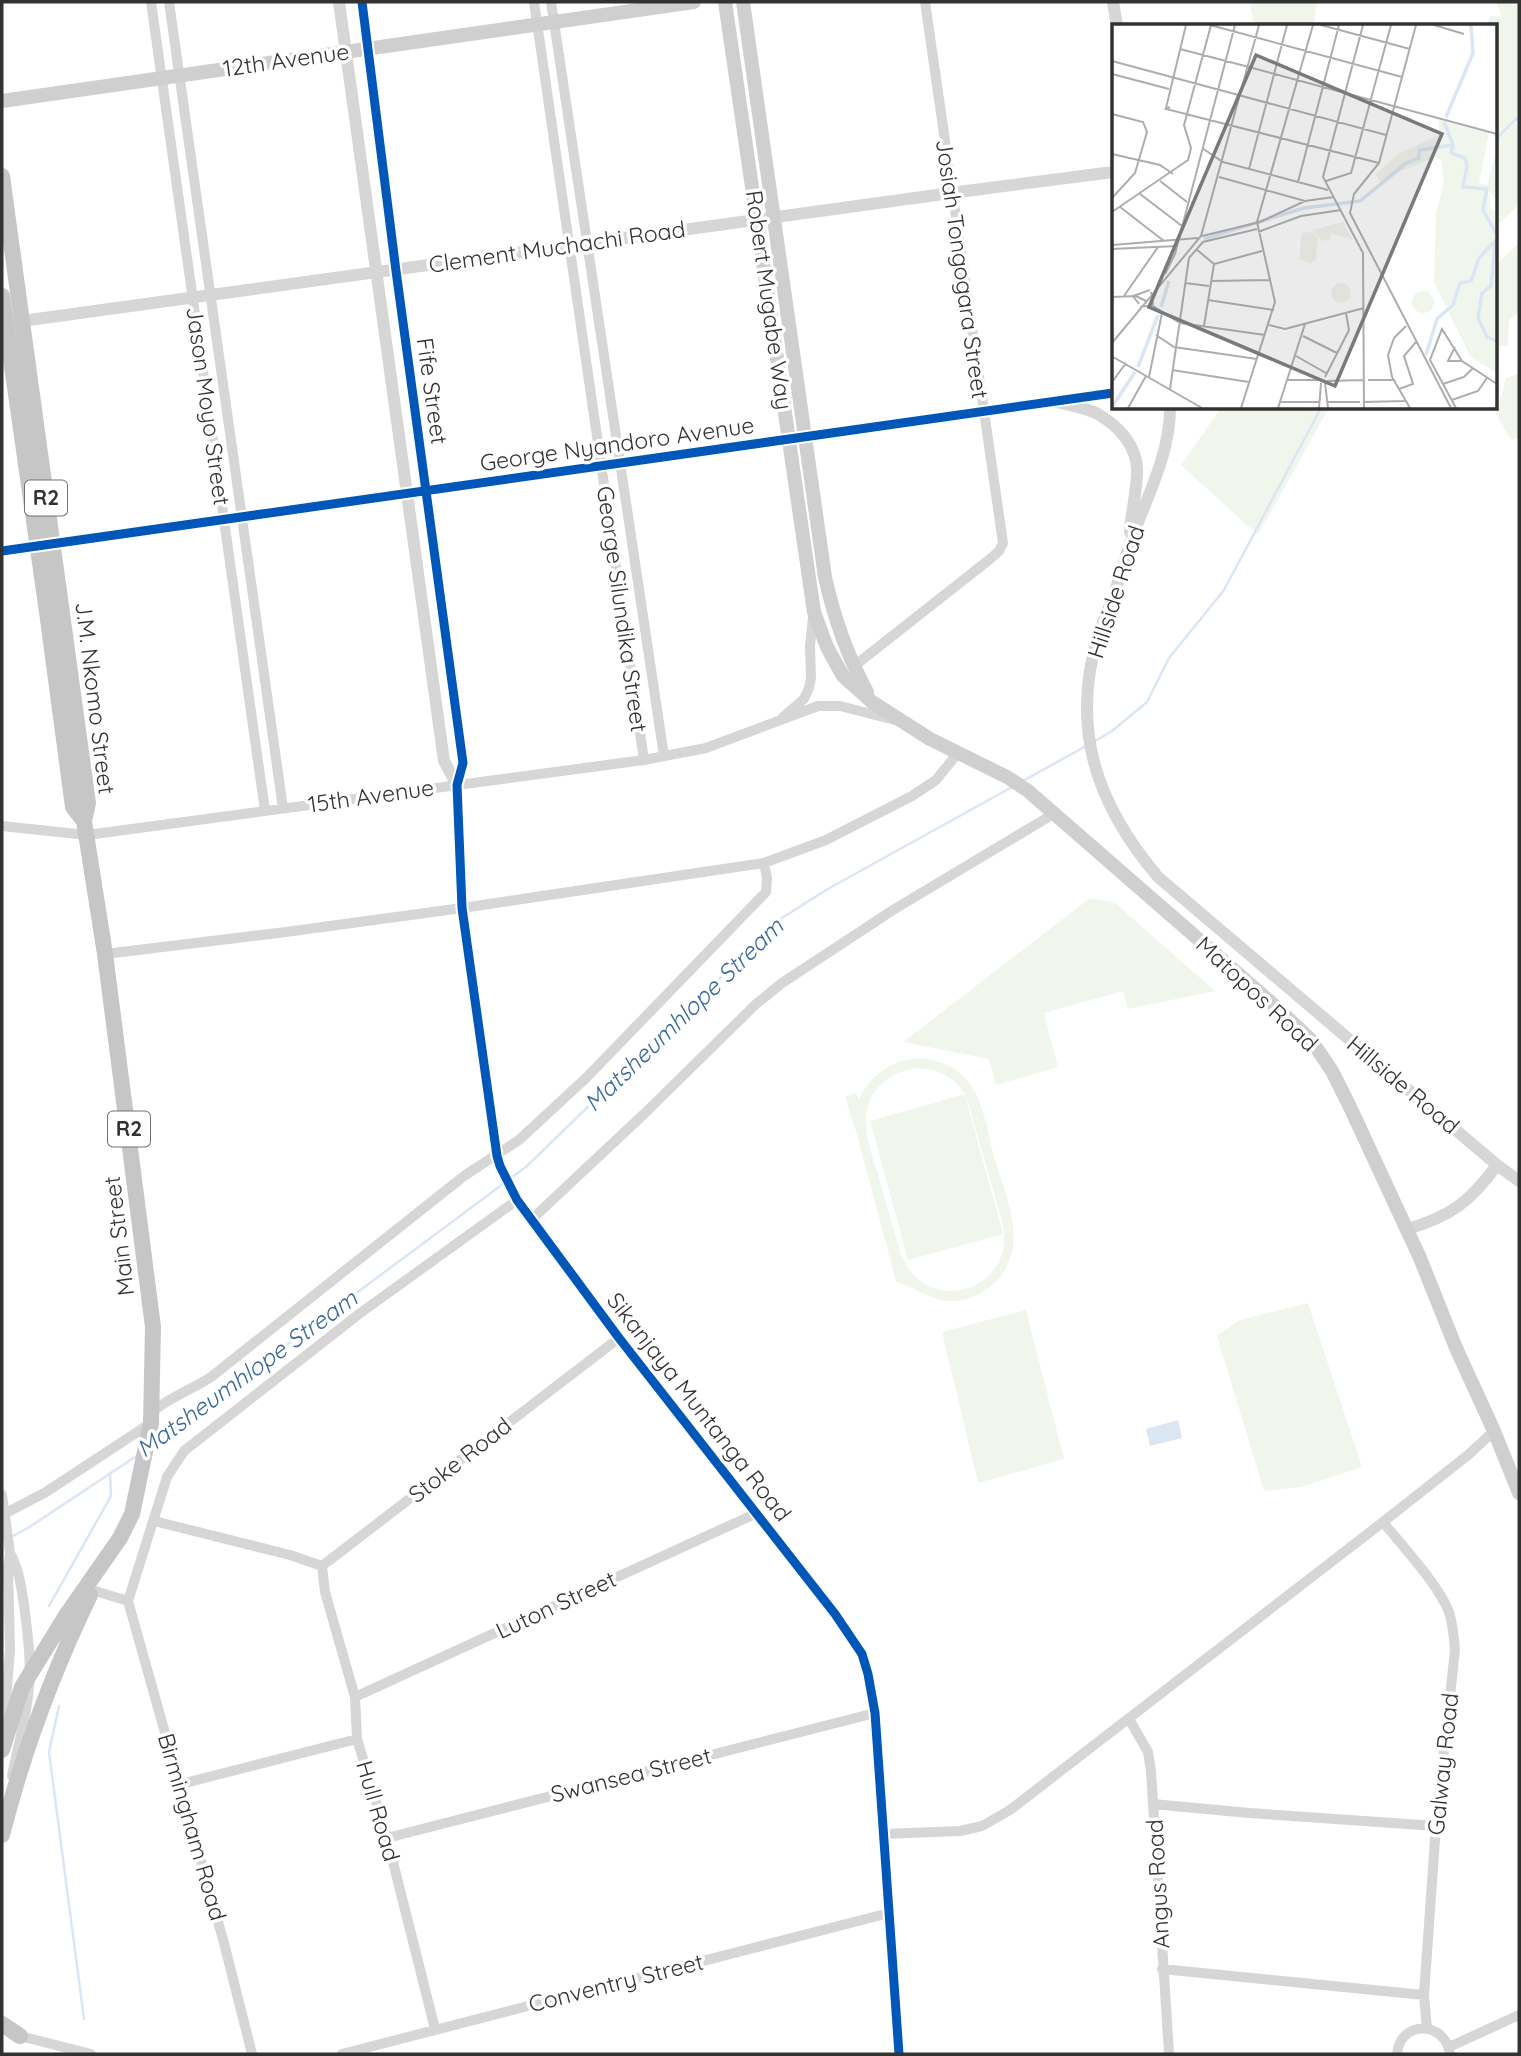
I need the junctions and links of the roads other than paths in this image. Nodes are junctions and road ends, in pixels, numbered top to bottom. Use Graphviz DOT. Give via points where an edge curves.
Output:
graph roads {
  1 [pos="151,2"];
  2 [pos="169,2"];
  3 [pos="339,2"];
  4 [pos="362,2"];
  5 [pos="534,2"];
  6 [pos="551,2"];
  7 [pos="694,2"];
  8 [pos="725,2"];
  9 [pos="743,2"];
  10 [pos="925,2"];
  11 [pos="1113,2"];
  12 [pos="555,22"];
  13 [pos="1117,24"];
  14 [pos="537,25"];
  15 [pos="369,48"];
  16 [pos="346,52"];
  17 [pos="179,75"];
  18 [pos="162,78"];
  19 [pos="2,101"];
  20 [pos="1112,172"];
  21 [pos="2,176"];
  22 [pos="951,193"];
  23 [pos="774,217"];
  24 [pos="758,219"];
  25 [pos="587,243"];
  26 [pos="569,246"];
  27 [pos="396,270"];
  28 [pos="377,272"];
  29 [pos="210,295"];
  30 [pos="2,296"];
  31 [pos="193,297"];
  32 [pos="10,323"];
  33 [pos="1112,393"];
  34 [pos="1054,401"];
  35 [pos="1170,410"];
  36 [pos="983,412"];
  37 [pos="805,437"];
  38 [pos="789,440"];
  39 [pos="620,463"];
  40 [pos="601,466"];
  41 [pos="427,491"];
  42 [pos="407,494"];
  43 [pos="241,517"];
  44 [pos="224,519"];
  45 [pos="44,545"];
  46 [pos="1129,546"];
  47 [pos="2,551"];
  48 [pos="814,612"];
  49 [pos="853,667"];
  50 [pos="872,702"];
  51 [pos="898,721"];
  52 [pos="778,722"];
  53 [pos="957,754"];
  54 [pos="664,756"];
  55 [pos="644,760"];
  56 [pos="457,785"];
  57 [pos="283,808"];
  58 [pos="265,811"];
  59 [pos="1055,813"];
  60 [pos="2,825"];
  61 [pos="86,828"];
  62 [pos="764,863"];
  63 [pos="462,908"];
  64 [pos="105,954"];
  65 [pos="498,1161"];
  66 [pos="1497,1165"];
  67 [pos="1519,1181"];
  68 [pos="514,1195"];
  69 [pos="532,1219"];
  70 [pos="1407,1229"];
  71 [pos="619,1338"];
  72 [pos="150,1424"];
  73 [pos="1494,1431"];
  74 [pos="1519,1493"];
  75 [pos="2,1495"];
  76 [pos="757,1513"];
  77 [pos="4,1517"];
  78 [pos="154,1521"];
  79 [pos="1383,1522"];
  80 [pos="7,1554"];
  81 [pos="107,1558"];
  82 [pos="323,1566"];
  83 [pos="92,1590"];
  84 [pos="128,1601"];
  85 [pos="30,1674"];
  86 [pos="355,1697"];
  87 [pos="875,1713"];
  88 [pos="1129,1719"];
  89 [pos="2,1739"];
  90 [pos="357,1739"];
  91 [pos="2,1750"];
  92 [pos="181,1784"];
  93 [pos="12,1794"];
  94 [pos="1153,1804"];
  95 [pos="1436,1826"];
  96 [pos="884,1834"];
  97 [pos="2,1835"];
  98 [pos="387,1838"];
  99 [pos="889,1913"];
  100 [pos="1162,1969"];
  101 [pos="1424,1995"];
  102 [pos="1519,2015"];
  103 [pos="2,2024"];
  104 [pos="435,2029"];
  105 [pos="1427,2029"];
  106 [pos="2,2032"];
  107 [pos="20,2036"];
  108 [pos="2,2039"];
  109 [pos="1449,2051"];
  110 [pos="90,2054"];
  111 [pos="252,2054"];
  112 [pos="342,2054"];
  113 [pos="899,2054"];
  114 [pos="1169,2054"];
  115 [pos="1396,2054"];
  1 -- 18 [label="street, Jason Moyo Street"];
  2 -- 17 [label="street, Jason Moyo Street"];
  3 -- 16 [label="street, Fife Street"];
  4 -- 15 [label="street, Fife Street"];
  5 -- 14 [label="street, George Silundika Street"];
  6 -- 12 [label="street, George Silundika Street"];
  7 -- 12 [label="main road, 12th Avenue"];
  8 -- 24 [label="main road, Robert Mugabe Way"];
  9 -- 23 [label="main road, Robert Mugabe Way"];
  10 -- 22 [label="street, Josiah Tongogara Street"];
  11 -- 13 [label="street"];
  12 -- 14 [label="main road, 12th Avenue"];
  12 -- 25 [label="street, George Silundika Street"];
  14 -- 15 [label="main road, 12th Avenue"];
  14 -- 26 [label="street, George Silundika Street"];
  15 -- 16 [label="main road, 12th Avenue"];
  15 -- 27 [label="street, Fife Street"];
  16 -- 17 [label="main road, 12th Avenue"];
  16 -- 28 [label="street, Fife Street"];
  17 -- 18 [label="main road, 12th Avenue"];
  17 -- 29 [label="street, Jason Moyo Street"];
  18 -- 19 [label="main road, 12th Avenue"];
  18 -- 31 [label="street, Jason Moyo Street"];
  20 -- 22 [label="street, Clement Muchachi Road"];
  21 -- 32 [label="highway, J.M. Nkomo Street / R2"];
  22 -- 23 [label="street, Clement Muchachi Road"];
  22 -- 36 [label="street, Josiah Tongogara Street"];
  23 -- 24 [label="street, Clement Muchachi Road"];
  23 -- 37 [label="main road, Robert Mugabe Way"];
  24 -- 25 [label="street, Clement Muchachi Road"];
  24 -- 38 [label="main road, Robert Mugabe Way"];
  25 -- 26 [label="street, Clement Muchachi Road"];
  25 -- 39 [label="street, George Silundika Street"];
  26 -- 27 [label="street, Clement Muchachi Road"];
  26 -- 40 [label="street, George Silundika Street"];
  27 -- 28 [label="street, Clement Muchachi Road"];
  27 -- 41 [label="street, Fife Street"];
  28 -- 29 [label="street, Clement Muchachi Road"];
  28 -- 42 [label="street, Fife Street"];
  29 -- 31 [label="street, Clement Muchachi Road"];
  29 -- 43 [label="street, Jason Moyo Street"];
  30 -- 32 [label="highway, J.M. Nkomo Street / R2"];
  31 -- 32 [label="street, Clement Muchachi Road"];
  31 -- 44 [label="street, Jason Moyo Street"];
  32 -- 45 [label="highway, J.M. Nkomo Street / R2"];
  33 -- 34 [label="street, George Nyandoro Avenue"];
  34 -- 36 [label="street, George Nyandoro Avenue"];
  34 -- 46 [label="street" via="1094,412 1131,444 1137,472"];
  35 -- 46 [label="street, Hillside Road" via="1163,455"];
  36 -- 37 [label="street, George Nyandoro Avenue"];
  36 -- 49 [label="street, Josiah Tongogara Street" via="1003,535 999,551"];
  37 -- 38 [label="street, George Nyandoro Avenue"];
  37 -- 49 [label="main road, Robert Mugabe Way" via="827,587"];
  38 -- 39 [label="street, George Nyandoro Avenue"];
  38 -- 48 [label="main road, Robert Mugabe Way"];
  39 -- 40 [label="street, George Nyandoro Avenue"];
  39 -- 54 [label="street, George Silundika Street"];
  40 -- 41 [label="street, George Nyandoro Avenue"];
  40 -- 55 [label="street, George Silundika Street"];
  41 -- 42 [label="street, George Nyandoro Avenue"];
  41 -- 56 [label="street, Fife Street" via="463,762"];
  42 -- 43 [label="street, George Nyandoro Avenue"];
  42 -- 56 [label="street, Fife Street" via="444,761"];
  43 -- 44 [label="street, George Nyandoro Avenue"];
  43 -- 57 [label="street, Jason Moyo Street"];
  44 -- 45 [label="street, George Nyandoro Avenue"];
  44 -- 58 [label="street, Jason Moyo Street"];
  45 -- 47 [label="street, George Nyandoro Avenue"];
  45 -- 61 [label="highway, J.M. Nkomo Street / R2" via="88,803"];
  46 -- 66 [label="street, Hillside Road" via="1090,674 1087,733 1094,769 1115,818 1158,877"];
  48 -- 50 [label="main road, Robert Mugabe Way" via="843,676"];
  48 -- 52 [label="street, 15th Avenue" via="809,688 804,699"];
  49 -- 50 [label="main road, Robert Mugabe Way"];
  50 -- 51 [label="main road, Matopos Road"];
  51 -- 52 [label="street, 15th Avenue" via="840,706 818,706"];
  51 -- 53 [label="main road, Matopos Road"];
  52 -- 54 [label="street, 15th Avenue" via="706,748"];
  53 -- 59 [label="main road, Matopos Road" via="1027,789"];
  53 -- 62 [label="street" via="936,780 912,796 826,840"];
  54 -- 55 [label="street, 15th Avenue"];
  55 -- 56 [label="street, 15th Avenue"];
  56 -- 57 [label="street, 15th Avenue"];
  56 -- 63 [label="street, Sikanjaya Muntanga Road"];
  57 -- 58 [label="street, 15th Avenue"];
  58 -- 61 [label="street, 15th Avenue"];
  59 -- 69 [label="street" via="893,909 782,983"];
  59 -- 70 [label="main road, Matopos Road" via="1311,1040 1332,1070"];
  60 -- 61 [label="street, 15th Avenue"];
  61 -- 64 [label="highway, Main Street / R2"];
  62 -- 63 [label="street"];
  62 -- 65 [label="street" via="766,892 586,1078"];
  63 -- 64 [label="street"];
  63 -- 65 [label="street, Sikanjaya Muntanga Road"];
  64 -- 72 [label="highway, Main Street / R2" via="153,1327"];
  65 -- 68 [label="street, Sikanjaya Muntanga Road"];
  65 -- 72 [label="street" via="464,1177 211,1377 164,1402"];
  66 -- 67 [label="street, Hillside Road"];
  66 -- 70 [label="street" via="1457,1208"];
  68 -- 69 [label="street, Sikanjaya Muntanga Road"];
  68 -- 78 [label="street" via="192,1443 167,1477"];
  69 -- 71 [label="street, Sikanjaya Muntanga Road"];
  70 -- 73 [label="main road, Matopos Road"];
  71 -- 76 [label="street, Sikanjaya Muntanga Road"];
  71 -- 82 [label="street, Stoke Road"];
  72 -- 77 [label="street"];
  72 -- 81 [label="highway, Main Street / R2" via="132,1514"];
  73 -- 74 [label="main road, Matopos Road"];
  73 -- 79 [label="street"];
  75 -- 77 [label="street"];
  76 -- 86 [label="street, Luton Street"];
  76 -- 87 [label="street, Sikanjaya Muntanga Road" via="862,1654"];
  77 -- 80 [label="street"];
  78 -- 82 [label="street"];
  78 -- 84 [label="street"];
  79 -- 88 [label="street"];
  79 -- 95 [label="street, Galway Road" via="1443,1599 1454,1632"];
  80 -- 85 [label="street" via="18,1570"];
  80 -- 89 [label="street" via="9,1679"];
  81 -- 83 [label="highway, R2"];
  81 -- 85 [label="highway, R2"];
  82 -- 86 [label="street, Hull Road" via="324,1592"];
  83 -- 84 [label="street"];
  83 -- 93 [label="highway, R2" via="51,1682"];
  84 -- 92 [label="street, Birmingham Road"];
  85 -- 91 [label="highway, R2" via="17,1699"];
  85 -- 93 [label="street"];
  86 -- 90 [label="street, Hull Road"];
  87 -- 96 [label="street, Sikanjaya Muntanga Road"];
  87 -- 98 [label="street, Swansea Street"];
  88 -- 94 [label="street, Angus Road" via="1148,1752"];
  88 -- 96 [label="street" via="1024,1800 982,1826 960,1832"];
  90 -- 92 [label="street"];
  90 -- 98 [label="street, Hull Road"];
  92 -- 111 [label="street, Birmingham Road"];
  93 -- 97 [label="highway, R2"];
  94 -- 95 [label="street"];
  94 -- 100 [label="street, Angus Road"];
  95 -- 101 [label="street, Galway Road"];
  96 -- 99 [label="street, Sikanjaya Muntanga Road"];
  98 -- 104 [label="street, Hull Road"];
  99 -- 104 [label="street, Conventry Street"];
  99 -- 113 [label="street, Sikanjaya Muntanga Road"];
  100 -- 101 [label="street"];
  100 -- 114 [label="street, Angus Road"];
  101 -- 105 [label="street, Galway Road"];
  102 -- 109 [label="street"];
  103 -- 107 [label="highway"];
  104 -- 112 [label="street, Conventry Street"];
  105 -- 109 [label="street" via="1441,2035"];
  105 -- 115 [label="street" via="1405,2035"];
  106 -- 107 [label="street"];
  107 -- 108 [label="highway"];
  107 -- 110 [label="street"];
}
